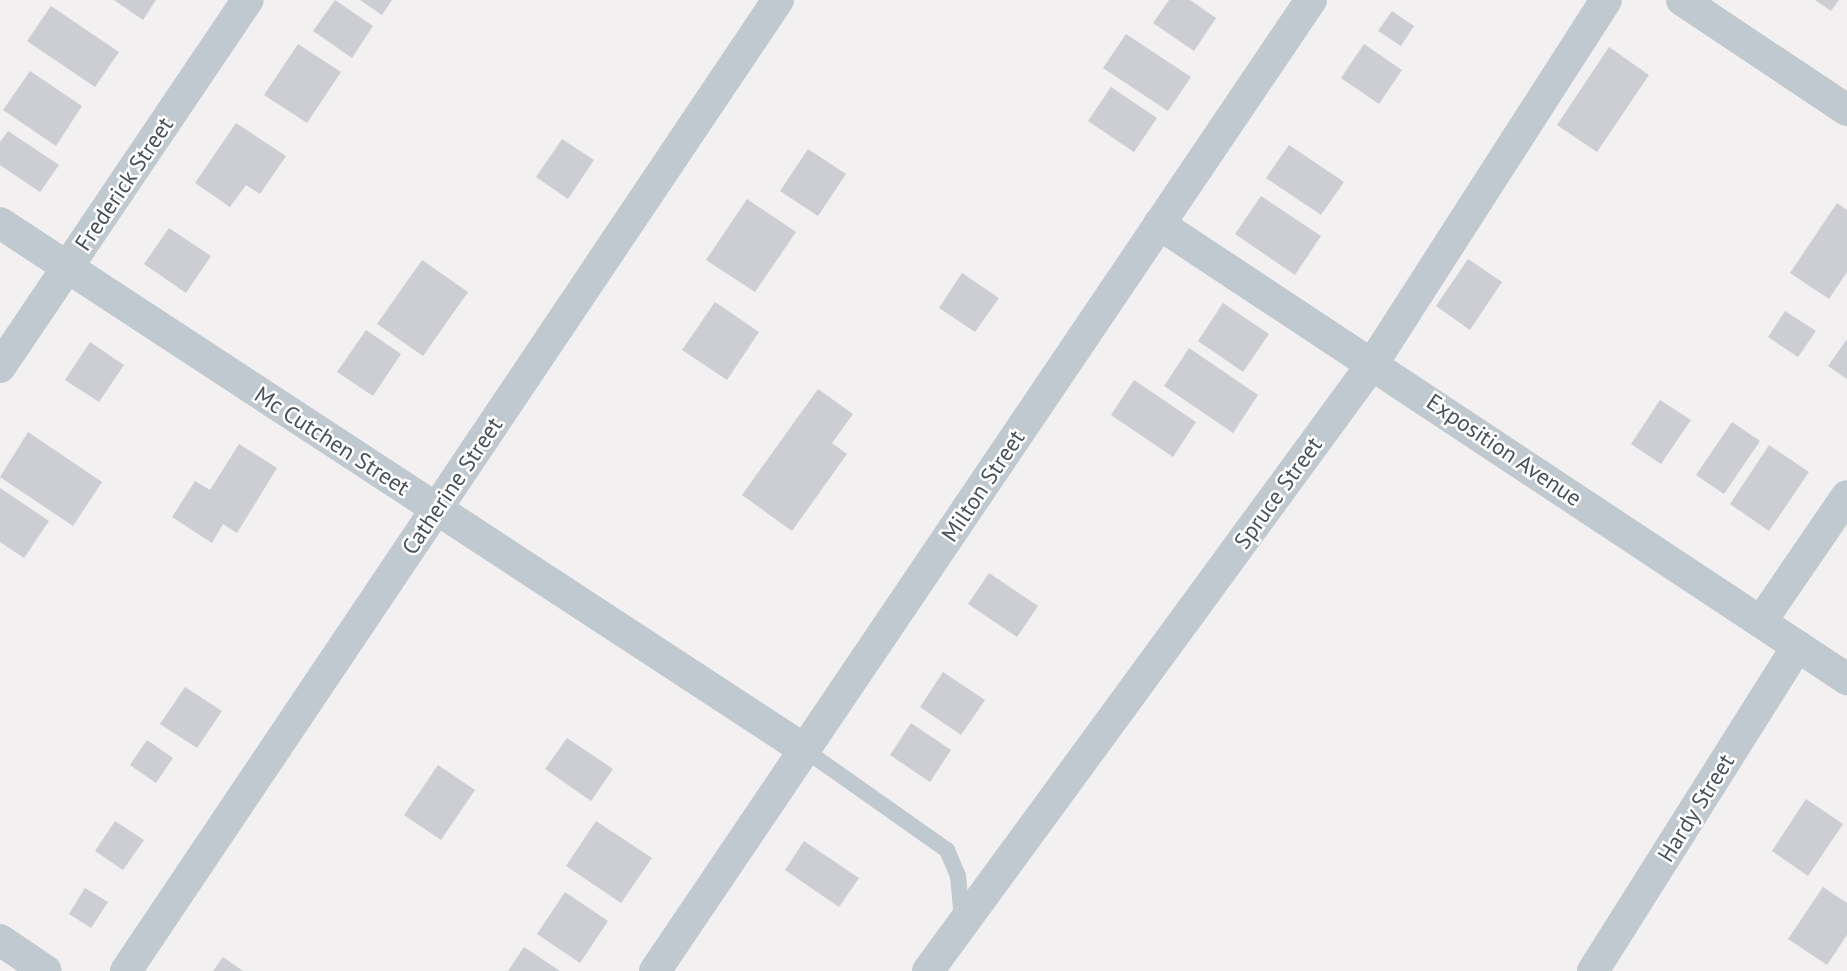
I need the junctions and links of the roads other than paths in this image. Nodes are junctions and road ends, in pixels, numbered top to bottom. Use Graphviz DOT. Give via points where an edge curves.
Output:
graph roads {
  1 [pos="248,0"];
  2 [pos="778,0"];
  3 [pos="1311,0"];
  4 [pos="1606,0"];
  5 [pos="1682,0"];
  6 [pos="1847,110"];
  7 [pos="0,223"];
  8 [pos="1159,224"];
  9 [pos="68,267"];
  10 [pos="1373,363"];
  11 [pos="0,367"];
  12 [pos="1847,496"];
  13 [pos="436,510"];
  14 [pos="1762,620"];
  15 [pos="1798,646"];
  16 [pos="1847,679"];
  17 [pos="805,750"];
  18 [pos="963,924"];
  19 [pos="0,940"];
  20 [pos="46,971"];
  21 [pos="126,971"];
  22 [pos="655,971"];
  23 [pos="929,971"];
  24 [pos="1593,971"];
  1 -- 9 [label="street, Frederick Street"];
  2 -- 13 [label="street, Catherine Street"];
  3 -- 8 [label="street, Milton Street"];
  4 -- 10 [label="street, Spruce Street"];
  5 -- 6 [label="street"];
  7 -- 9 [label="street, Mc Cutchen Street"];
  8 -- 10 [label="street, Exposition Avenue"];
  8 -- 17 [label="street, Milton Street"];
  9 -- 11 [label="street, Frederick Street"];
  9 -- 13 [label="street, Mc Cutchen Street"];
  10 -- 14 [label="street, Exposition Avenue"];
  10 -- 18 [label="street, Spruce Street"];
  12 -- 14 [label="street"];
  13 -- 17 [label="street, Mc Cutchen Street"];
  13 -- 21 [label="street, Catherine Street"];
  14 -- 15 [label="street, Exposition Avenue"];
  15 -- 16 [label="street, Exposition Avenue"];
  15 -- 24 [label="street, Hardy Street"];
  17 -- 18 [label="lane" via="947,850 958,876"];
  17 -- 22 [label="street, Milton Street"];
  18 -- 23 [label="street, Spruce Street"];
  19 -- 20 [label="street"];
}
